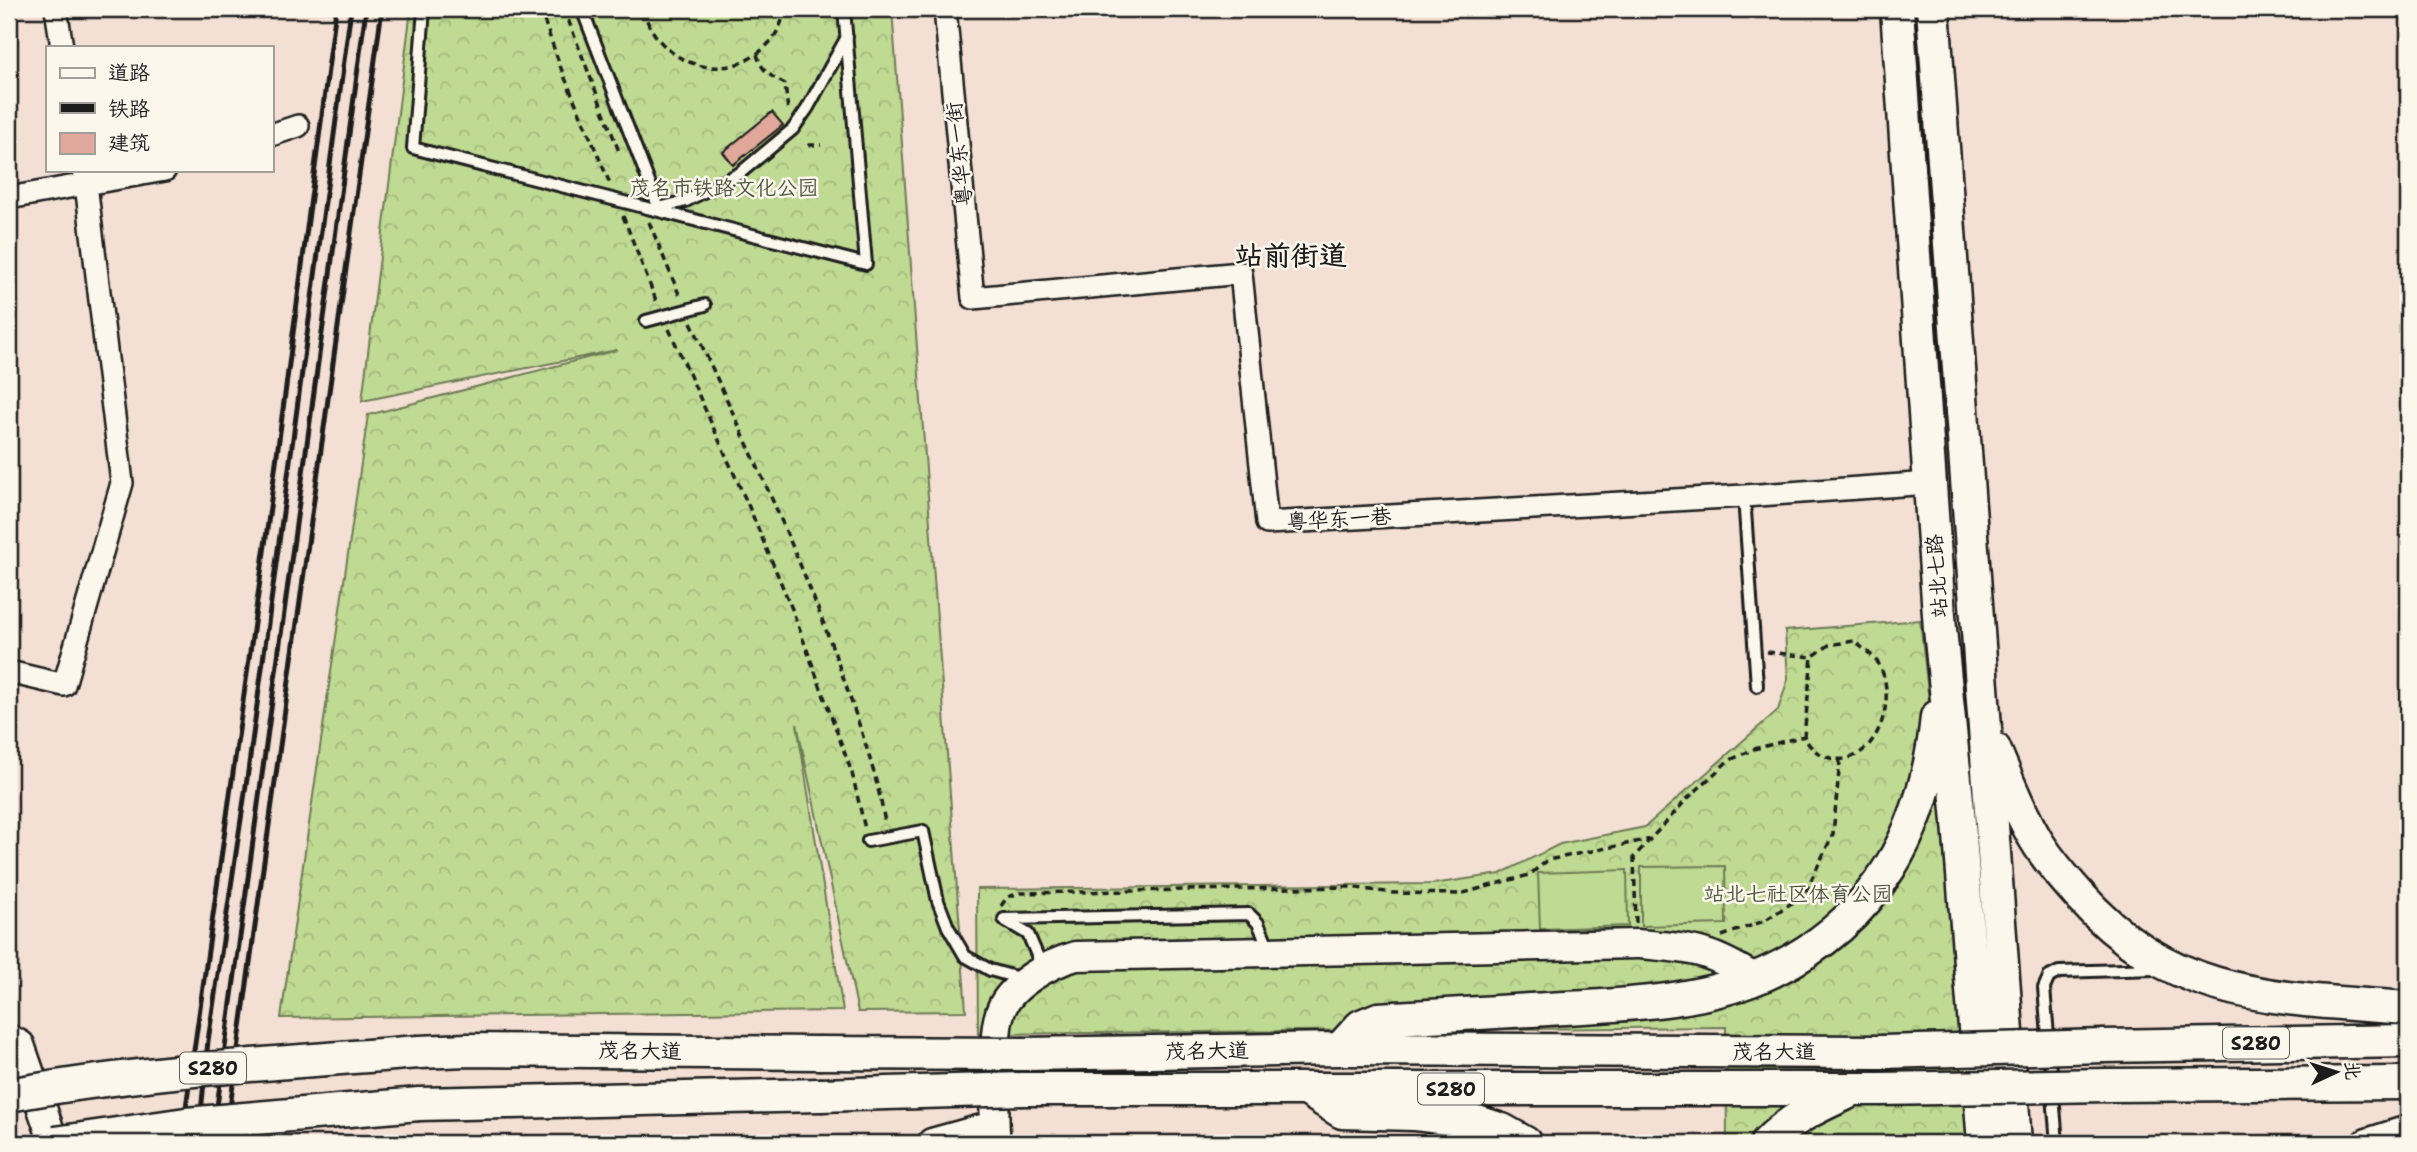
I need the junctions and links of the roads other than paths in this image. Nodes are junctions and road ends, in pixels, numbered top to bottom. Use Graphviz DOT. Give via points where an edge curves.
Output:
graph roads {
  1 [pos="55,9"];
  2 [pos="424,9"];
  3 [pos="582,9"];
  4 [pos="844,9"];
  5 [pos="945,9"];
  6 [pos="1934,20"];
  7 [pos="1898,21"];
  8 [pos="847,37"];
  9 [pos="62,46"];
  10 [pos="298,126"];
  11 [pos="273,134"];
  12 [pos="142,172"];
  13 [pos="85,177"];
  14 [pos="9,198"];
  15 [pos="660,210"];
  16 [pos="973,298"];
  17 [pos="705,305"];
  18 [pos="646,321"];
  19 [pos="1956,332"];
  20 [pos="1920,335"];
  21 [pos="1930,483"];
  22 [pos="1744,496"];
  23 [pos="1940,629"];
  24 [pos="9,672"];
  25 [pos="1757,686"];
  26 [pos="1985,728"];
  27 [pos="868,841"];
  28 [pos="1272,952"];
  29 [pos="2172,968"];
  30 [pos="1036,974"];
  31 [pos="1754,978"];
  32 [pos="2408,1009"];
  33 [pos="9,1039"];
  34 [pos="2408,1041"];
  35 [pos="1340,1049"];
  36 [pos="2408,1083"];
  37 [pos="1306,1089"];
  38 [pos="1867,1090"];
  39 [pos="9,1095"];
  40 [pos="2408,1130"];
  41 [pos="995,1135"];
  42 [pos="55,1143"];
  43 [pos="932,1143"];
  44 [pos="1525,1143"];
  45 [pos="1767,1143"];
  46 [pos="1984,1143"];
  47 [pos="2015,1143"];
  48 [pos="2057,1143"];
  49 [pos="2367,1143"];
  1 -- 9 [label="street"];
  2 -- 15 [label="lane" via="413,148"];
  3 -- 15 [label="lane"];
  4 -- 8 [label="lane"];
  5 -- 16 [label="street, 粤华东一街"];
  6 -- 7 [label="main road"];
  6 -- 19 [label="main road, 站北七路"];
  7 -- 20 [label="main road, 站北七路"];
  8 -- 15 [label="lane" via="793,130 740,173"];
  8 -- 15 [label="lane" via="866,264"];
  10 -- 11 [label="street"];
  12 -- 13 [label="street"];
  13 -- 14 [label="street"];
  13 -- 24 [label="street" via="122,483 64,685"];
  16 -- 22 [label="street, 粤华东一巷" via="1241,273 1268,523"];
  17 -- 18 [label="lane"];
  19 -- 20 [label="main road"];
  19 -- 26 [label="main road, 站北七路"];
  20 -- 21 [label="main road, 站北七路"];
  21 -- 22 [label="street, 粤华东一巷"];
  21 -- 23 [label="main road, 站北七路"];
  22 -- 25 [label="lane"];
  23 -- 31 [label="main road" via="1940,683 1928,773 1920,805 1894,861 1844,924 1807,951"];
  23 -- 46 [label="main road, 站北七路"];
  26 -- 29 [label="main road" via="2036,841 2100,919"];
  26 -- 47 [label="main road, 站北七路"];
  27 -- 30 [label="lane" via="923,831 938,901 965,957 990,970"];
  28 -- 30 [label="street" via="1076,956"];
  28 -- 30 [label="lane" via="1250,914 1004,919 1028,934"];
  28 -- 31 [label="street" via="1637,944 1696,949"];
  29 -- 32 [label="main road" via="2278,998"];
  29 -- 48 [label="lane" via="2069,972 2049,977 2045,988"];
  30 -- 41 [label="street" via="1006,1000 1000,1012"];
  31 -- 35 [label="main road" via="1713,991 1611,1006 1378,1019 1361,1026"];
  33 -- 42 [label="street" via="20,1045"];
  34 -- 35 [label="main road, 茂名大道 / S280, bridge" via="1881,1052"];
  35 -- 39 [label="main road, 茂名大道 / S280, bridge" via="1024,1054 467,1049 174,1072"];
  36 -- 38 [label="main road, 茂名大道 / S280, bridge"];
  37 -- 38 [label="main road, 茂名大道 / S280"];
  37 -- 42 [label="main road, 茂名大道 / S280, bridge" via="1022,1089 419,1104 186,1124"];
  37 -- 44 [label="main road" via="1342,1112 1468,1120"];
  38 -- 45 [label="main road" via="1797,1118"];
  40 -- 49 [label="street"];
  41 -- 43 [label="street"];
}
